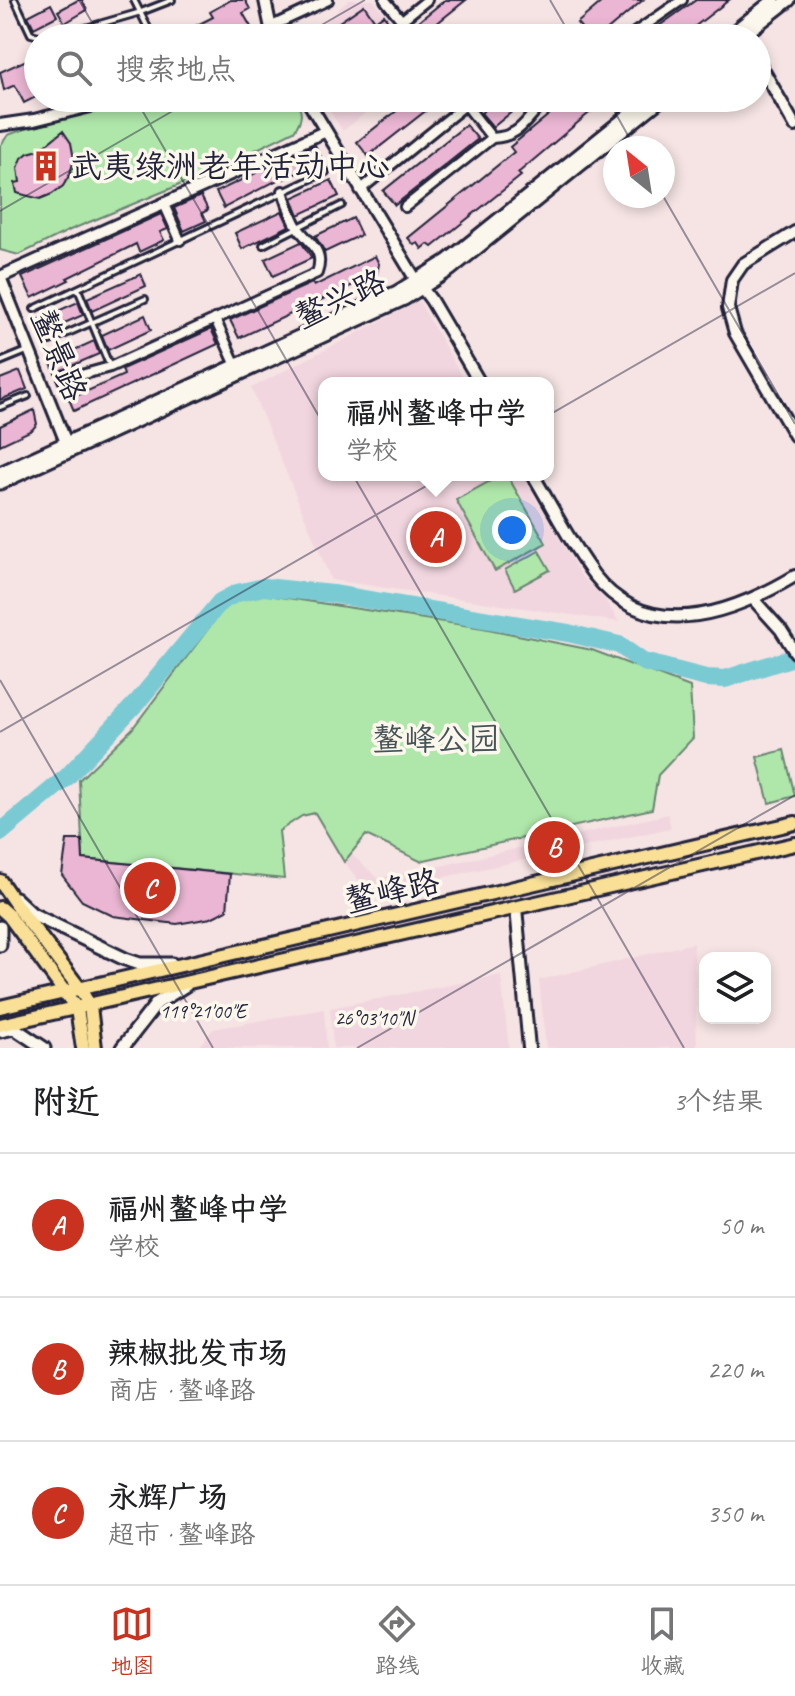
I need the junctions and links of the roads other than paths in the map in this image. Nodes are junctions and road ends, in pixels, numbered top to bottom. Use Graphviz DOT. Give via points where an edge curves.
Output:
graph roads {
  1 [pos="15,0"];
  2 [pos="134,0"];
  3 [pos="172,0"];
  4 [pos="265,0"];
  5 [pos="328,0"];
  6 [pos="385,0"];
  7 [pos="427,0"];
  8 [pos="682,0"];
  9 [pos="774,0"];
  10 [pos="789,0"];
  11 [pos="141,12"];
  12 [pos="402,20"];
  13 [pos="26,24"];
  14 [pos="99,24"];
  15 [pos="147,24"];
  16 [pos="270,24"];
  17 [pos="286,24"];
  18 [pos="405,24"];
  19 [pos="647,24"];
  20 [pos="752,24"];
  21 [pos="757,24"];
  22 [pos="771,84"];
  23 [pos="66,112"];
  24 [pos="313,112"];
  25 [pos="457,112"];
  26 [pos="472,112"];
  27 [pos="534,112"];
  28 [pos="631,112"];
  29 [pos="638,112"];
  30 [pos="640,112"];
  31 [pos="634,116"];
  32 [pos="0,125"];
  33 [pos="795,126"];
  34 [pos="324,132"];
  35 [pos="492,138"];
  36 [pos="326,172"];
  37 [pos="360,190"];
  38 [pos="283,191"];
  39 [pos="164,204"];
  40 [pos="342,205"];
  41 [pos="405,207"];
  42 [pos="298,228"];
  43 [pos="795,232"];
  44 [pos="180,240"];
  45 [pos="263,245"];
  46 [pos="0,277"];
  47 [pos="419,284"];
  48 [pos="78,289"];
  49 [pos="145,299"];
  50 [pos="34,309"];
  51 [pos="215,319"];
  52 [pos="92,323"];
  53 [pos="50,341"];
  54 [pos="29,350"];
  55 [pos="0,362"];
  56 [pos="110,367"];
  57 [pos="238,371"];
  58 [pos="476,377"];
  59 [pos="63,380"];
  60 [pos="28,396"];
  61 [pos="0,407"];
  62 [pos="795,436"];
  63 [pos="68,447"];
  64 [pos="0,473"];
  65 [pos="537,481"];
  66 [pos="0,483"];
  67 [pos="795,576"];
  68 [pos="754,600"];
  69 [pos="793,648"];
  70 [pos="795,823"];
  71 [pos="795,844"];
  72 [pos="0,881"];
  73 [pos="10,894"];
  74 [pos="0,908"];
  75 [pos="516,908"];
  76 [pos="0,927"];
  77 [pos="0,945"];
  78 [pos="201,962"];
  79 [pos="190,983"];
  80 [pos="80,989"];
  81 [pos="66,992"];
  82 [pos="0,1007"];
  83 [pos="83,1007"];
  84 [pos="0,1025"];
  85 [pos="0,1031"];
  86 [pos="44,1048"];
  87 [pos="83,1048"];
  88 [pos="95,1048"];
  89 [pos="122,1048"];
  90 [pos="529,1048"];
  1 -- 13 [label="lane"];
  2 -- 11 [label="lane"];
  3 -- 11 [label="lane"];
  4 -- 16 [label="street"];
  5 -- 17 [label="street"];
  6 -- 12 [label="street"];
  7 -- 12 [label="street"];
  8 -- 19 [label="street"];
  9 -- 20 [label="main road"];
  10 -- 21 [label="main road"];
  11 -- 14 [label="lane"];
  11 -- 15 [label="lane"];
  12 -- 18 [label="street"];
  22 -- 33 [label="street"];
  23 -- 32 [label="street"];
  24 -- 34 [label="street"];
  25 -- 37 [label="street"];
  26 -- 35 [label="street"];
  27 -- 35 [label="street" via="518,132"];
  28 -- 31 [label="street"];
  29 -- 31 [label="main road, 鳌兴路"];
  30 -- 31 [label="main road, 鳌兴路"];
  31 -- 47 [label="main road, 鳌兴路" via="451,269"];
  34 -- 37 [label="street"];
  34 -- 39 [label="street"];
  35 -- 41 [label="street"];
  36 -- 38 [label="lane"];
  37 -- 47 [label="street"];
  38 -- 42 [label="street"];
  38 -- 44 [label="lane"];
  39 -- 44 [label="street"];
  39 -- 46 [label="street"];
  40 -- 42 [label="lane"];
  42 -- 45 [label="lane"];
  42 -- 51 [label="street" via="317,250 317,273"];
  43 -- 62 [label="street" via="743,264 732,280 728,308 735,333"];
  44 -- 48 [label="lane"];
  46 -- 54 [label="street, 鳌景路"];
  47 -- 57 [label="main road, 鳌兴路" via="404,299"];
  47 -- 58 [label="street"];
  48 -- 50 [label="lane"];
  48 -- 52 [label="lane"];
  49 -- 52 [label="lane"];
  51 -- 56 [label="street"];
  51 -- 57 [label="street"];
  52 -- 53 [label="lane"];
  52 -- 56 [label="lane"];
  54 -- 55 [label="lane"];
  54 -- 63 [label="street, 鳌景路"];
  56 -- 59 [label="street"];
  57 -- 63 [label="main road, 鳌兴路"];
  60 -- 61 [label="lane"];
  63 -- 64 [label="main road, 鳌兴路"];
  63 -- 66 [label="main road, 鳌兴路"];
  65 -- 68 [label="street" via="596,577 625,602 679,617"];
  67 -- 68 [label="street"];
  68 -- 69 [label="street"];
  70 -- 78 [label="main road, 鳌峰路"];
  71 -- 75 [label="main road, 鳌峰路"];
  72 -- 73 [label="main road"];
  73 -- 78 [label="main road" via="32,914 125,959 158,965"];
  73 -- 80 [label="main road"];
  74 -- 81 [label="main road"];
  75 -- 79 [label="main road, 鳌峰路"];
  75 -- 90 [label="street"];
  76 -- 77 [label="main road"];
  78 -- 80 [label="main road, 鳌峰路"];
  79 -- 83 [label="main road, 鳌峰路"];
  79 -- 89 [label="main road" via="157,1003"];
  80 -- 81 [label="main road, 鳌峰路"];
  80 -- 83 [label="main road"];
  81 -- 82 [label="main road, 鳌峰路"];
  81 -- 83 [label="main road"];
  83 -- 84 [label="main road, 鳌峰路"];
  83 -- 87 [label="main road"];
  83 -- 88 [label="main road"];
  85 -- 86 [label="main road" via="14,1028"];
}
